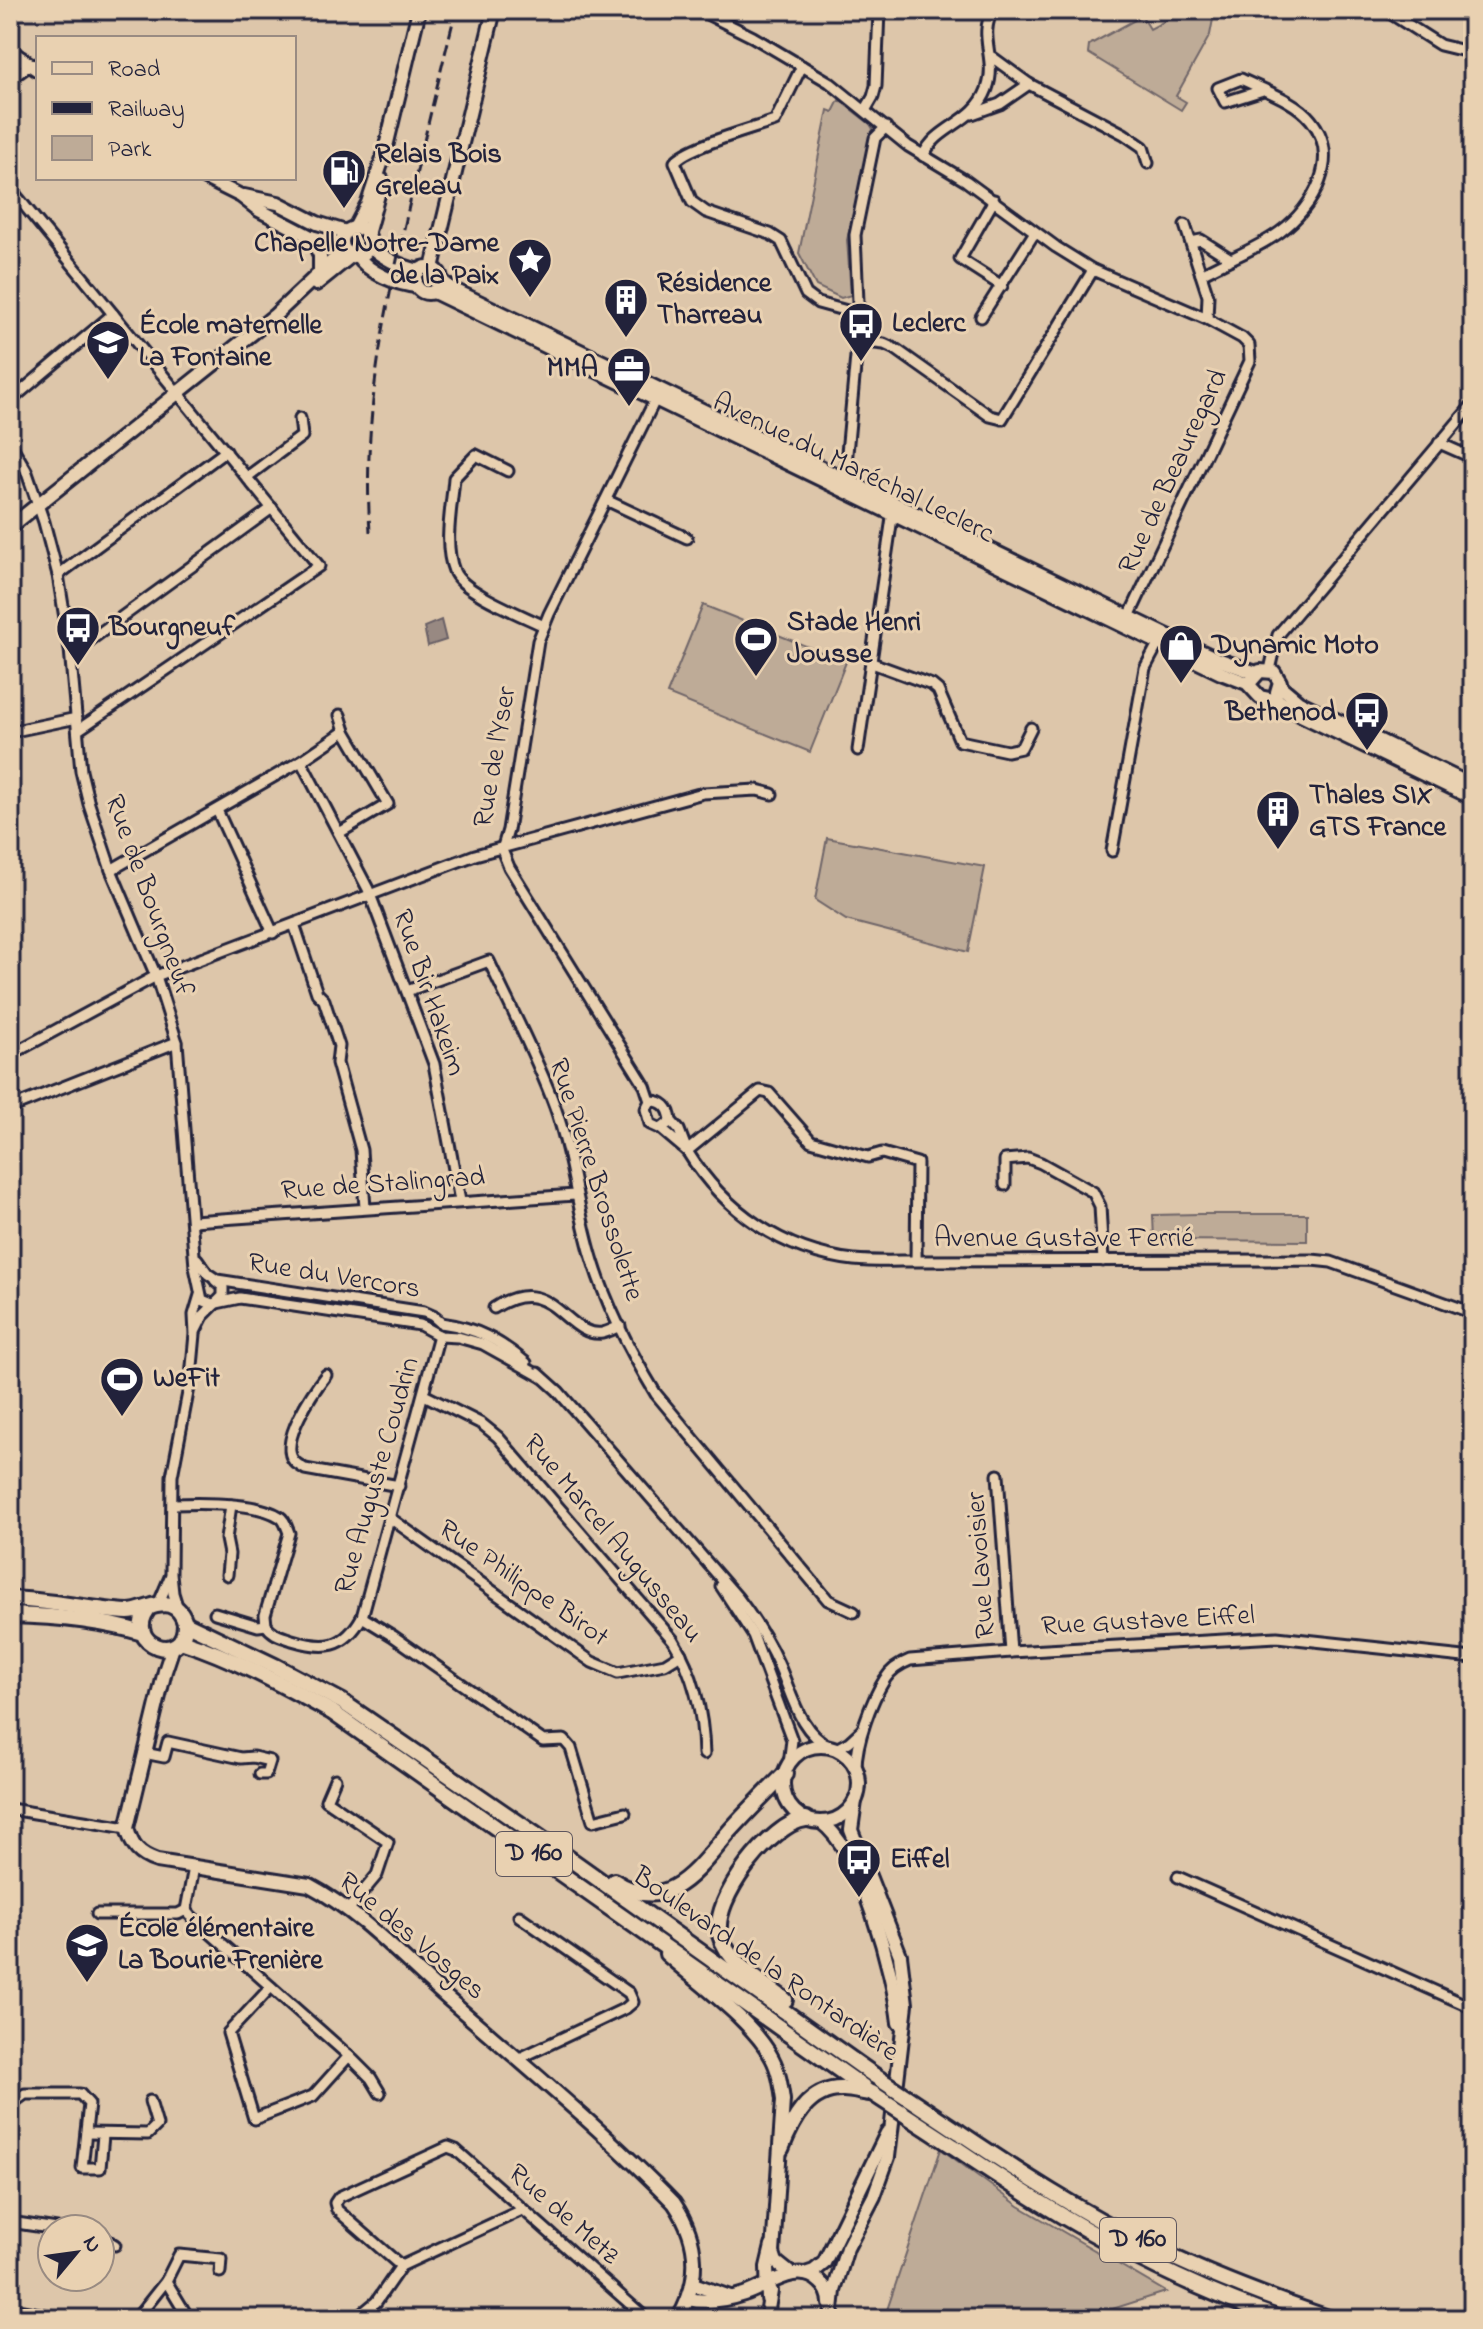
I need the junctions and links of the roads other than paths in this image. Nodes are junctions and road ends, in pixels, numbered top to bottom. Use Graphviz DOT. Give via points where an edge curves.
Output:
graph roads {
  1 [pos="419,10"];
  2 [pos="494,10"];
  3 [pos="699,10"];
  4 [pos="879,10"];
  5 [pos="993,10"];
  6 [pos="1385,10"];
  7 [pos="10,51"];
  8 [pos="1473,53"];
  9 [pos="992,57"];
  10 [pos="802,66"];
  11 [pos="34,67"];
  12 [pos="10,79"];
  13 [pos="1029,84"];
  14 [pos="1263,90"];
  15 [pos="866,109"];
  16 [pos="971,114"];
  17 [pos="886,127"];
  18 [pos="923,156"];
  19 [pos="1148,163"];
  20 [pos="209,180"];
  21 [pos="10,188"];
  22 [pos="241,196"];
  23 [pos="994,200"];
  24 [pos="1185,225"];
  25 [pos="1035,232"];
  26 [pos="311,237"];
  27 [pos="1191,242"];
  28 [pos="354,243"];
  29 [pos="1231,259"];
  30 [pos="432,268"];
  31 [pos="1093,270"];
  32 [pos="419,271"];
  33 [pos="320,272"];
  34 [pos="1201,274"];
  35 [pos="416,286"];
  36 [pos="438,286"];
  37 [pos="1002,286"];
  38 [pos="302,291"];
  39 [pos="113,314"];
  40 [pos="858,314"];
  41 [pos="981,317"];
  42 [pos="1207,319"];
  43 [pos="857,341"];
  44 [pos="178,392"];
  45 [pos="675,397"];
  46 [pos="655,400"];
  47 [pos="10,401"];
  48 [pos="1473,404"];
  49 [pos="300,418"];
  50 [pos="10,443"];
  51 [pos="1439,443"];
  52 [pos="226,451"];
  53 [pos="1473,458"];
  54 [pos="508,471"];
  55 [pos="247,477"];
  56 [pos="844,479"];
  57 [pos="831,485"];
  58 [pos="606,500"];
  59 [pos="38,505"];
  60 [pos="272,508"];
  61 [pos="894,509"];
  62 [pos="10,527"];
  63 [pos="687,538"];
  64 [pos="58,575"];
  65 [pos="1127,622"];
  66 [pos="544,626"];
  67 [pos="1161,638"];
  68 [pos="70,649"];
  69 [pos="872,663"];
  70 [pos="1270,670"];
  71 [pos="1256,673"];
  72 [pos="1280,686"];
  73 [pos="1252,687"];
  74 [pos="1268,698"];
  75 [pos="340,715"];
  76 [pos="77,718"];
  77 [pos="1031,728"];
  78 [pos="78,730"];
  79 [pos="345,731"];
  80 [pos="10,732"];
  81 [pos="858,750"];
  82 [pos="301,761"];
  83 [pos="1473,786"];
  84 [pos="772,794"];
  85 [pos="1473,798"];
  86 [pos="217,810"];
  87 [pos="339,833"];
  88 [pos="502,850"];
  89 [pos="1112,851"];
  90 [pos="111,870"];
  91 [pos="370,895"];
  92 [pos="294,924"];
  93 [pos="273,933"];
  94 [pos="156,976"];
  95 [pos="407,991"];
  96 [pos="177,1042"];
  97 [pos="10,1055"];
  98 [pos="650,1101"];
  99 [pos="10,1108"];
  100 [pos="671,1121"];
  101 [pos="661,1129"];
  102 [pos="687,1151"];
  103 [pos="1005,1185"];
  104 [pos="575,1195"];
  105 [pos="460,1201"];
  106 [pos="365,1208"];
  107 [pos="193,1221"];
  108 [pos="195,1256"];
  109 [pos="916,1261"];
  110 [pos="1103,1261"];
  111 [pos="217,1280"];
  112 [pos="200,1292"];
  113 [pos="217,1303"];
  114 [pos="494,1308"];
  115 [pos="1470,1312"];
  116 [pos="1473,1322"];
  117 [pos="444,1324"];
  118 [pos="620,1326"];
  119 [pos="195,1334"];
  120 [pos="442,1336"];
  121 [pos="326,1375"];
  122 [pos="542,1377"];
  123 [pos="424,1395"];
  124 [pos="998,1475"];
  125 [pos="399,1486"];
  126 [pos="173,1504"];
  127 [pos="231,1505"];
  128 [pos="390,1518"];
  129 [pos="681,1532"];
  130 [pos="171,1574"];
  131 [pos="227,1575"];
  132 [pos="10,1599"];
  133 [pos="153,1607"];
  134 [pos="178,1609"];
  135 [pos="854,1612"];
  136 [pos="215,1613"];
  137 [pos="10,1615"];
  138 [pos="362,1617"];
  139 [pos="185,1623"];
  140 [pos="266,1625"];
  141 [pos="143,1633"];
  142 [pos="177,1644"];
  143 [pos="156,1646"];
  144 [pos="1011,1652"];
  145 [pos="681,1654"];
  146 [pos="1473,1658"];
  147 [pos="165,1671"];
  148 [pos="864,1728"];
  149 [pos="833,1748"];
  150 [pos="144,1753"];
  151 [pos="704,1754"];
  152 [pos="856,1768"];
  153 [pos="787,1769"];
  154 [pos="260,1774"];
  155 [pos="335,1779"];
  156 [pos="855,1801"];
  157 [pos="10,1809"];
  158 [pos="625,1813"];
  159 [pos="814,1821"];
  160 [pos="127,1828"];
  161 [pos="539,1837"];
  162 [pos="194,1867"];
  163 [pos="1178,1877"];
  164 [pos="186,1910"];
  165 [pos="347,1911"];
  166 [pos="97,1914"];
  167 [pos="519,1916"];
  168 [pos="638,1927"];
  169 [pos="271,1987"];
  170 [pos="1473,2008"];
  171 [pos="832,2044"];
  172 [pos="902,2046"];
  173 [pos="349,2056"];
  174 [pos="518,2059"];
  175 [pos="380,2093"];
  176 [pos="872,2093"];
  177 [pos="150,2101"];
  178 [pos="890,2127"];
  179 [pos="10,2130"];
  180 [pos="86,2133"];
  181 [pos="103,2135"];
  182 [pos="956,2139"];
  183 [pos="781,2149"];
  184 [pos="522,2210"];
  185 [pos="10,2222"];
  186 [pos="36,2226"];
  187 [pos="773,2243"];
  188 [pos="401,2266"];
  189 [pos="220,2272"];
  190 [pos="805,2274"];
  191 [pos="787,2276"];
  192 [pos="166,2281"];
  193 [pos="693,2284"];
  194 [pos="767,2284"];
  195 [pos="735,2296"];
  196 [pos="688,2299"];
  197 [pos="769,2309"];
  198 [pos="12,2313"];
  199 [pos="829,2315"];
  200 [pos="343,2317"];
  201 [pos="59,2319"];
  202 [pos="136,2319"];
  203 [pos="189,2319"];
  204 [pos="647,2319"];
  205 [pos="678,2319"];
  206 [pos="1282,2319"];
  207 [pos="1331,2319"];
  1 -- 28 [label="main road" via="383,178"];
  2 -- 30 [label="main road"];
  3 -- 10 [label="street, Rue de Beauregard"];
  4 -- 15 [label="street" via="876,86"];
  5 -- 9 [label="street" via="985,32"];
  6 -- 8 [label="street" via="1440,45"];
  7 -- 11 [label="main road"];
  9 -- 13 [label="street"];
  9 -- 16 [label="street" via="986,92"];
  10 -- 15 [label="street, Rue de Beauregard"];
  10 -- 40 [label="street" via="775,121 675,162 692,202 781,241 806,294 818,303"];
  11 -- 12 [label="street"];
  13 -- 16 [label="street" via="1000,104"];
  13 -- 19 [label="street" via="1124,134 1143,147"];
  14 -- 29 [label="street" via="1310,119 1323,143 1323,171 1313,198 1295,220"];
  15 -- 17 [label="street, Rue de Beauregard"];
  16 -- 18 [label="street" via="940,133"];
  17 -- 18 [label="street, Rue de Beauregard"];
  17 -- 40 [label="street" via="875,138 855,235"];
  18 -- 23 [label="street, Rue de Beauregard"];
  20 -- 22 [label="main road"];
  21 -- 39 [label="street"];
  22 -- 26 [label="main road"];
  22 -- 28 [label="main road" via="278,203"];
  23 -- 25 [label="street, Rue de Beauregard"];
  23 -- 37 [label="street" via="960,259"];
  24 -- 27 [label="street"];
  25 -- 31 [label="street, Rue de Beauregard"];
  25 -- 37 [label="street"];
  26 -- 28 [label="main road"];
  26 -- 33 [label="main road" via="320,255"];
  27 -- 29 [label="street" via="1201,240"];
  27 -- 34 [label="street"];
  28 -- 32 [label="main road"];
  28 -- 33 [label="main road"];
  28 -- 35 [label="main road, Avenue du Maréchal Leclerc" via="375,272"];
  28 -- 38 [label="main road" via="317,284"];
  29 -- 34 [label="street"];
  30 -- 32 [label="main road"];
  30 -- 36 [label="main road, Avenue du Maréchal Leclerc" via="439,273"];
  31 -- 42 [label="street, Rue de Beauregard"];
  31 -- 43 [label="street" via="1002,419 990,416 897,350"];
  32 -- 35 [label="main road"];
  33 -- 38 [label="main road"];
  34 -- 42 [label="street" via="1208,296"];
  35 -- 36 [label="main road, Avenue du Maréchal Leclerc" via="426,293"];
  36 -- 45 [label="main road, Avenue du Maréchal Leclerc"];
  36 -- 46 [label="main road, Avenue du Maréchal Leclerc"];
  37 -- 41 [label="street"];
  38 -- 44 [label="main road"];
  39 -- 44 [label="street"];
  39 -- 47 [label="street"];
  40 -- 43 [label="street"];
  42 -- 65 [label="street, Rue de Beauregard" via="1242,338 1249,345 1250,361"];
  43 -- 56 [label="street"];
  44 -- 52 [label="street"];
  44 -- 59 [label="main road"];
  45 -- 46 [label="street"];
  45 -- 56 [label="main road, Avenue du Maréchal Leclerc"];
  46 -- 57 [label="main road, Avenue du Maréchal Leclerc"];
  46 -- 58 [label="street, Rue de l’Yser"];
  48 -- 51 [label="street"];
  49 -- 55 [label="street" via="302,436"];
  50 -- 59 [label="street, Rue de Bourgneuf"];
  51 -- 53 [label="street"];
  51 -- 70 [label="street" via="1278,635"];
  52 -- 55 [label="street"];
  52 -- 64 [label="street"];
  54 -- 66 [label="street" via="476,455 454,478 450,557 454,574 465,586"];
  55 -- 60 [label="street"];
  56 -- 57 [label="street"];
  56 -- 61 [label="main road, Avenue du Maréchal Leclerc"];
  57 -- 61 [label="main road, Avenue du Maréchal Leclerc"];
  58 -- 63 [label="street"];
  58 -- 66 [label="street, Rue de l’Yser"];
  59 -- 62 [label="main road"];
  59 -- 64 [label="street, Rue de Bourgneuf"];
  60 -- 68 [label="street" via="82,646"];
  60 -- 78 [label="street" via="319,566"];
  61 -- 65 [label="main road, Avenue du Maréchal Leclerc"];
  61 -- 69 [label="street"];
  64 -- 68 [label="street, Rue de Bourgneuf"];
  65 -- 67 [label="main road, Avenue du Maréchal Leclerc"];
  66 -- 88 [label="street, Rue de l’Yser"];
  67 -- 71 [label="main road, Avenue du Maréchal Leclerc"];
  67 -- 73 [label="main road, Avenue du Maréchal Leclerc"];
  67 -- 89 [label="street" via="1145,668"];
  68 -- 76 [label="street, Rue de Bourgneuf"];
  69 -- 77 [label="street" via="938,690 960,741 1007,751 1021,748"];
  69 -- 81 [label="street"];
  70 -- 71 [label="main road"];
  70 -- 72 [label="main road"];
  71 -- 73 [label="main road"];
  72 -- 74 [label="main road"];
  72 -- 83 [label="main road" via="1299,702"];
  73 -- 74 [label="main road"];
  74 -- 85 [label="main road"];
  75 -- 79 [label="street"];
  76 -- 78 [label="street, Rue de Bourgneuf"];
  76 -- 80 [label="street"];
  78 -- 90 [label="street, Rue de Bourgneuf" via="81,771"];
  79 -- 82 [label="street"];
  79 -- 87 [label="street" via="388,804"];
  82 -- 86 [label="street"];
  82 -- 87 [label="street, Rue Bir Hakeim"];
  84 -- 88 [label="street" via="703,793"];
  86 -- 90 [label="street"];
  86 -- 93 [label="street"];
  87 -- 91 [label="street, Rue Bir Hakeim"];
  88 -- 91 [label="street, Rue de l’Yser"];
  88 -- 98 [label="street"];
  90 -- 94 [label="street, Rue de Bourgneuf"];
  91 -- 92 [label="street, Rue de l’Yser"];
  91 -- 95 [label="street, Rue Bir Hakeim"];
  92 -- 93 [label="street, Rue de l’Yser"];
  92 -- 106 [label="street" via="339,1046 337,1063 361,1150"];
  93 -- 94 [label="street, Rue de l’Yser"];
  94 -- 96 [label="street, Rue de Bourgneuf"];
  94 -- 97 [label="street, Rue de l’Yser"];
  95 -- 104 [label="street, Rue Pierre Brossolette" via="489,961 555,1106"];
  95 -- 105 [label="street, Rue Bir Hakeim" via="434,1064"];
  96 -- 99 [label="street"];
  96 -- 107 [label="street, Rue de Bourgneuf"];
  98 -- 100 [label="street" via="663,1104"];
  98 -- 101 [label="street" via="646,1116"];
  100 -- 101 [label="street"];
  100 -- 102 [label="street, Avenue Gustave Ferrié"];
  101 -- 102 [label="street, Avenue Gustave Ferrié"];
  102 -- 109 [label="street, Avenue Gustave Ferrié" via="727,1202 794,1245 854,1260"];
  102 -- 109 [label="street" via="760,1091 769,1093 811,1141 868,1157 882,1153 917,1163"];
  103 -- 110 [label="street" via="1005,1160 1028,1158 1093,1192 1100,1206"];
  104 -- 105 [label="street, Rue de Stalingrad"];
  104 -- 118 [label="street, Rue Pierre Brossolette" via="594,1264"];
  105 -- 106 [label="street, Rue de Stalingrad"];
  106 -- 107 [label="street, Rue de Stalingrad"];
  107 -- 108 [label="street, Rue de Bourgneuf"];
  108 -- 111 [label="street"];
  108 -- 112 [label="street, Rue de Bourgneuf"];
  109 -- 110 [label="street, Avenue Gustave Ferrié"];
  110 -- 115 [label="street, Avenue Gustave Ferrié" via="1331,1262"];
  111 -- 112 [label="street" via="206,1281"];
  111 -- 113 [label="street" via="224,1292"];
  111 -- 117 [label="street, Rue du Vercors" via="424,1312"];
  112 -- 113 [label="street" via="207,1303"];
  112 -- 119 [label="street, Rue de Bourgneuf"];
  113 -- 119 [label="street"];
  113 -- 120 [label="street, Rue du Vercors" via="240,1298 408,1322"];
  114 -- 118 [label="street" via="509,1299 534,1296 600,1334"];
  115 -- 116 [label="street"];
  117 -- 120 [label="street, Rue Auguste Coudrin" via="436,1327"];
  117 -- 122 [label="street, Rue du Vercors" via="493,1339"];
  118 -- 135 [label="street, Rue Pierre Brossolette" via="656,1394 828,1600"];
  119 -- 126 [label="street, Rue de Bourgneuf" via="172,1476"];
  120 -- 122 [label="street, Rue du Vercors" via="483,1344"];
  120 -- 123 [label="street, Rue Auguste Coudrin"];
  121 -- 125 [label="street" via="298,1419 290,1452 294,1461 305,1469"];
  122 -- 129 [label="street, Rue du Vercors"];
  123 -- 125 [label="street, Rue Auguste Coudrin"];
  123 -- 145 [label="street, Rue Marcel Augusseau" via="498,1437"];
  124 -- 144 [label="street, Rue Lavoisier"];
  125 -- 128 [label="street, Rue Auguste Coudrin"];
  126 -- 127 [label="street"];
  126 -- 130 [label="street, Rue de Bourgneuf"];
  127 -- 131 [label="street"];
  127 -- 140 [label="street" via="280,1517 289,1533"];
  128 -- 138 [label="street, Rue Auguste Coudrin"];
  128 -- 145 [label="street, Rue Philippe Birot" via="592,1662 618,1673 665,1664"];
  129 -- 149 [label="street, Rue du Vercors" via="759,1626 805,1725 818,1741"];
  129 -- 153 [label="street, Rue du Vercors" via="753,1635 790,1732 793,1751"];
  130 -- 133 [label="street, Rue de Bourgneuf"];
  130 -- 134 [label="street, Rue de Bourgneuf"];
  132 -- 133 [label="main road" via="129,1612"];
  133 -- 134 [label="main road"];
  133 -- 141 [label="main road" via="142,1623"];
  134 -- 139 [label="main road"];
  136 -- 140 [label="street"];
  137 -- 141 [label="main road"];
  138 -- 140 [label="street" via="348,1636 325,1646 272,1633"];
  138 -- 158 [label="street" via="543,1741 564,1740 593,1821"];
  139 -- 142 [label="main road"];
  139 -- 161 [label="main road, Boulevard de la Rontardière / D 160" via="341,1701"];
  141 -- 143 [label="main road"];
  142 -- 143 [label="main road"];
  142 -- 147 [label="main road"];
  142 -- 168 [label="main road, Boulevard de la Rontardière / D 160" via="208,1650 332,1712"];
  143 -- 147 [label="main road"];
  144 -- 146 [label="street, Rue Gustave Eiffel" via="1277,1637"];
  144 -- 148 [label="street, Rue Gustave Eiffel" via="910,1660 897,1666 885,1679"];
  145 -- 151 [label="street, Rue Marcel Augusseau" via="703,1720"];
  147 -- 150 [label="main road"];
  148 -- 149 [label="street, Rue Gustave Eiffel"];
  148 -- 152 [label="street, Rue Gustave Eiffel"];
  149 -- 152 [label="main road"];
  149 -- 153 [label="main road" via="807,1749"];
  150 -- 154 [label="street" via="164,1757 168,1742 270,1761 266,1774"];
  150 -- 160 [label="main road"];
  152 -- 156 [label="main road"];
  153 -- 159 [label="main road" via="785,1795 790,1805"];
  153 -- 161 [label="main road" via="695,1873 662,1892 621,1886"];
  155 -- 165 [label="street" via="326,1800 388,1842 371,1886"];
  156 -- 159 [label="main road" via="841,1817"];
  156 -- 172 [label="main road" via="853,1838 900,1955 906,2004"];
  157 -- 160 [label="street"];
  159 -- 171 [label="main road" via="797,1820 783,1829 731,1887 720,1912 719,1933 728,1955"];
  159 -- 172 [label="main road" via="842,1843 888,1957"];
  160 -- 162 [label="main road, Rue des Vosges" via="130,1842 145,1857"];
  161 -- 171 [label="main road, Boulevard de la Rontardière / D 160"];
  162 -- 164 [label="street"];
  162 -- 165 [label="main road, Rue des Vosges" via="309,1885"];
  163 -- 170 [label="street"];
  164 -- 166 [label="street"];
  164 -- 169 [label="street"];
  165 -- 174 [label="main road, Rue des Vosges"];
  167 -- 174 [label="street" via="629,1993 633,2002"];
  168 -- 176 [label="main road, Boulevard de la Rontardière / D 160"];
  168 -- 183 [label="main road" via="723,2003 772,2058 783,2100"];
  169 -- 173 [label="street"];
  169 -- 173 [label="street" via="228,2033 254,2119 313,2096"];
  171 -- 182 [label="main road, Boulevard de la Rontardière / D 160, bridge"];
  172 -- 178 [label="main road"];
  173 -- 175 [label="street"];
  174 -- 193 [label="main road, Rue des Vosges" via="674,2203 691,2232"];
  176 -- 182 [label="main road, Boulevard de la Rontardière / D 160, bridge"];
  176 -- 183 [label="main road" via="842,2089 812,2099 792,2122"];
  177 -- 181 [label="street" via="157,2125 148,2134"];
  178 -- 190 [label="main road" via="824,2263"];
  178 -- 199 [label="main road" via="884,2174 847,2248"];
  179 -- 180 [label="street" via="14,2102 25,2094 80,2094 89,2104"];
  180 -- 181 [label="street"];
  180 -- 181 [label="street" via="82,2168 100,2168"];
  182 -- 206 [label="main road, Boulevard de la Rontardière / D 160" via="1025,2195 1137,2258"];
  182 -- 207 [label="main road, Boulevard de la Rontardière / D 160" via="1147,2245"];
  183 -- 187 [label="main road"];
  184 -- 188 [label="street"];
  184 -- 188 [label="street, Rue de Metz" via="448,2147 339,2197 337,2210"];
  184 -- 204 [label="street, Rue de Metz"];
  185 -- 186 [label="street"];
  187 -- 191 [label="main road" via="776,2262"];
  187 -- 194 [label="main road"];
  188 -- 200 [label="street" via="376,2302 359,2316"];
  189 -- 192 [label="street" via="221,2259 179,2255"];
  190 -- 191 [label="main road"];
  190 -- 199 [label="main road" via="827,2290"];
  191 -- 194 [label="main road"];
  191 -- 197 [label="main road" via="776,2283"];
  192 -- 202 [label="street"];
  192 -- 203 [label="street"];
  193 -- 195 [label="main road"];
  193 -- 196 [label="main road, Rue des Vosges"];
  194 -- 195 [label="main road"];
  194 -- 197 [label="main road"];
  195 -- 196 [label="main road" via="711,2302"];
  195 -- 197 [label="main road"];
  196 -- 205 [label="main road, Rue des Vosges"];
  198 -- 201 [label="main road"];
}
